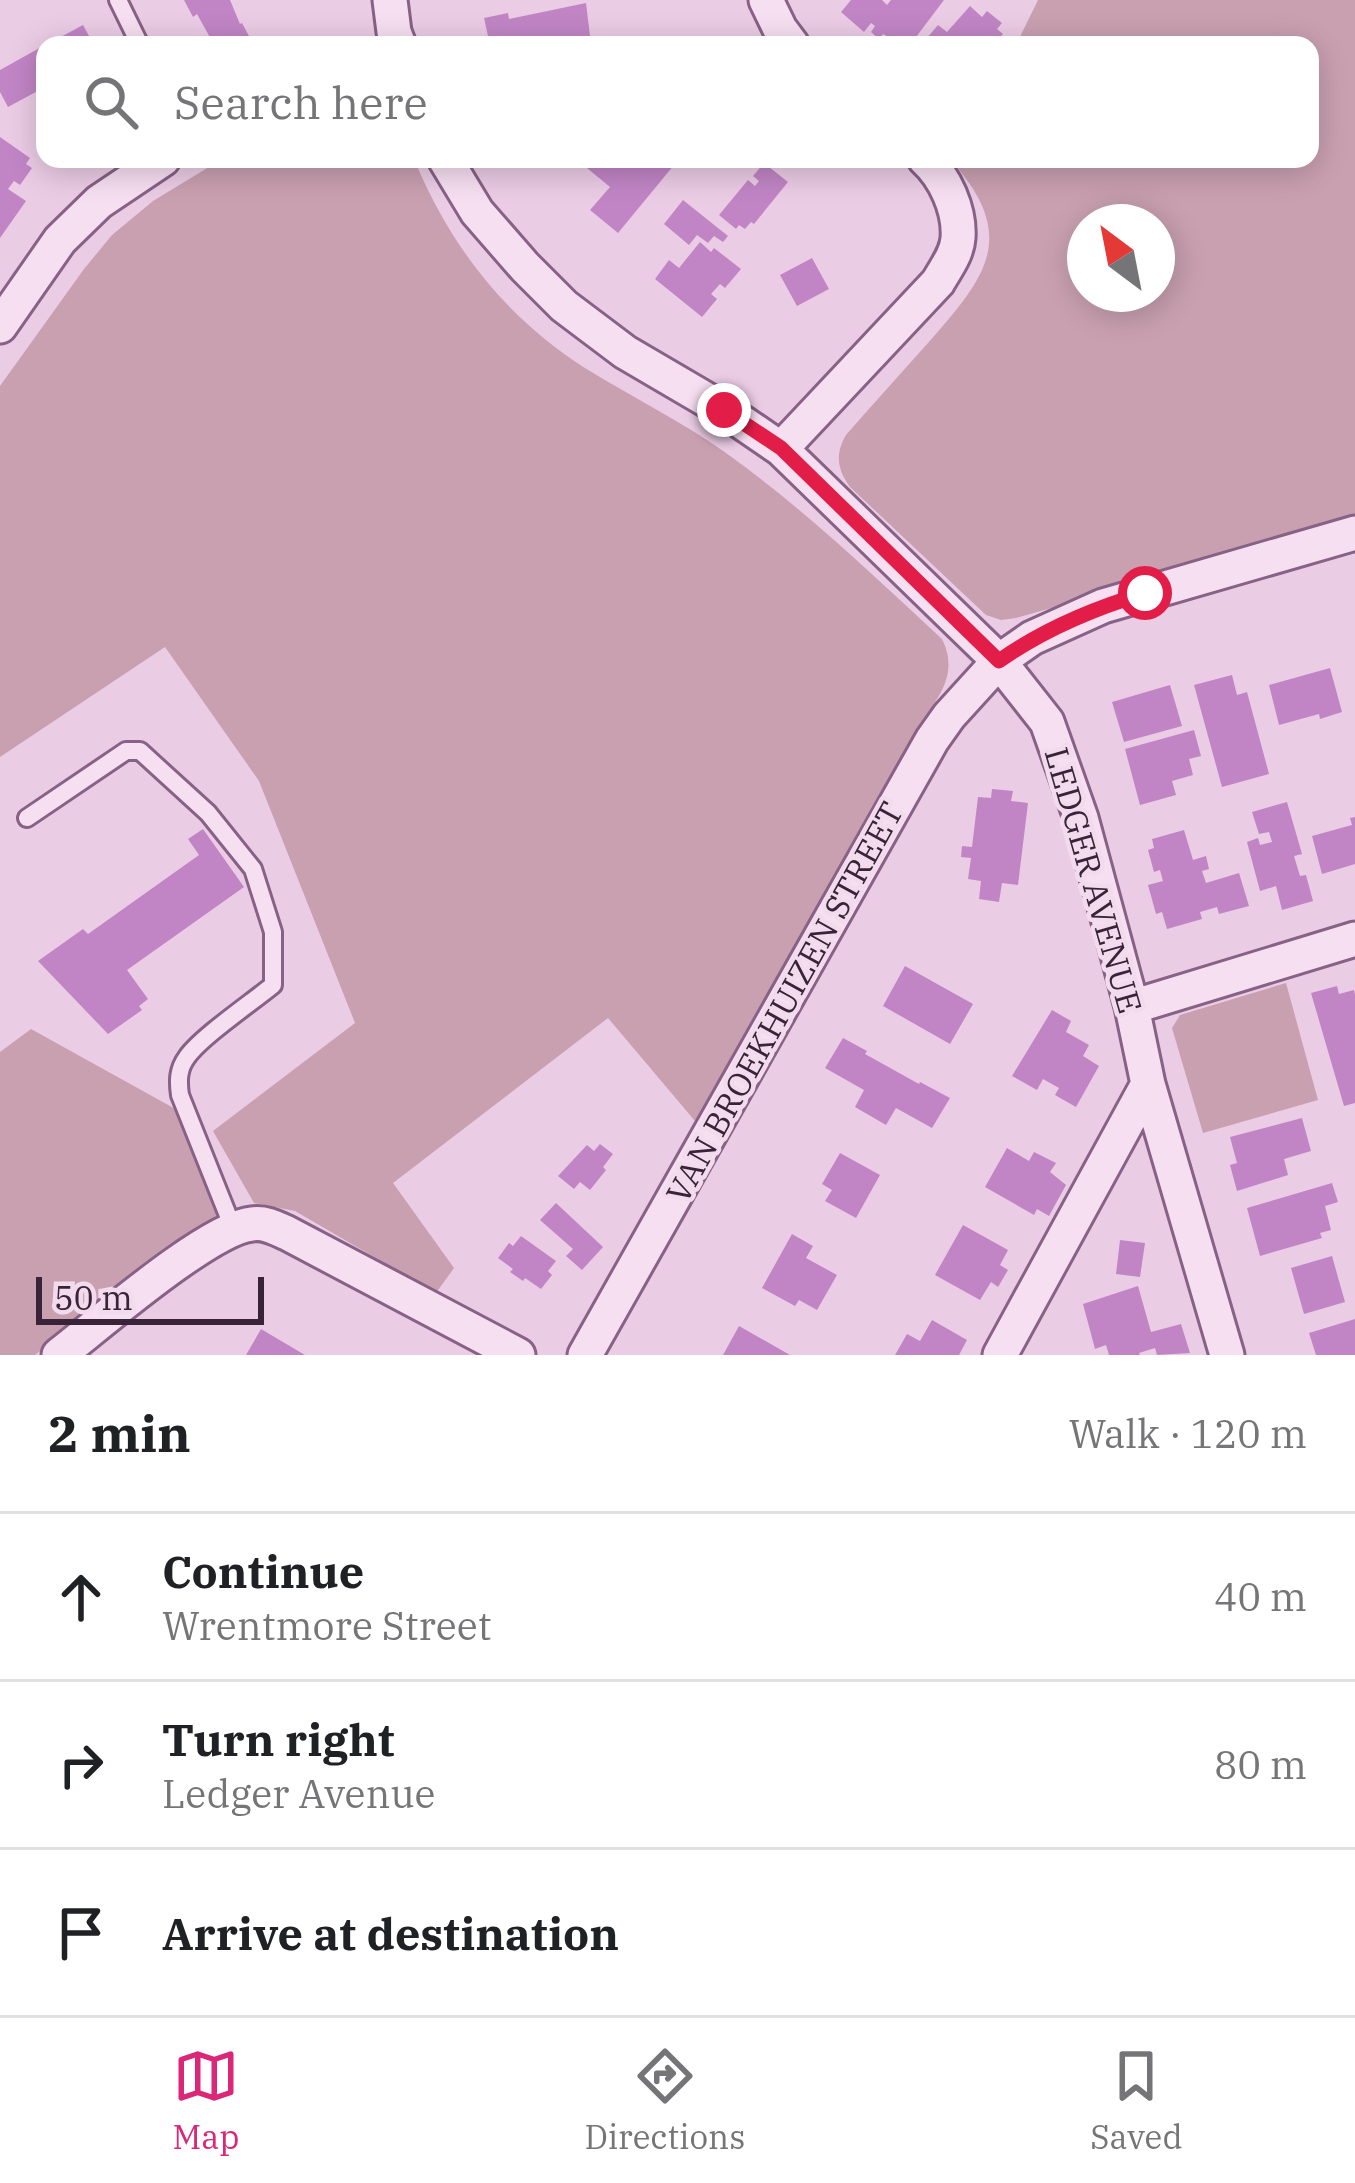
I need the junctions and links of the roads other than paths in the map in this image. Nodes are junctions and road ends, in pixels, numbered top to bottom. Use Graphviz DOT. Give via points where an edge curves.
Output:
graph roads {
  1 [pos="118,0"];
  2 [pos="766,0"];
  3 [pos="136,36"];
  4 [pos="785,36"];
  5 [pos="150,168"];
  6 [pos="450,168"];
  7 [pos="936,168"];
  8 [pos="0,326"];
  9 [pos="781,448"];
  10 [pos="1355,533"];
  11 [pos="999,661"];
  12 [pos="27,818"];
  13 [pos="1355,939"];
  14 [pos="1132,1006"];
  15 [pos="1148,1084"];
  16 [pos="233,1228"];
  17 [pos="59,1355"];
  18 [pos="518,1355"];
  19 [pos="585,1355"];
  20 [pos="1000,1355"];
  21 [pos="1227,1355"];
  1 -- 3 [label="lane"];
  2 -- 4 [label="street"];
  5 -- 8 [label="street" via="60,240"];
  6 -- 9 [label="street, LEDGER AVENUE" via="477,212 564,306"];
  7 -- 9 [label="street" via="955,209 955,254 938,282"];
  9 -- 11 [label="street, LEDGER AVENUE"];
  10 -- 11 [label="street, VAN BROEKHUIZEN STREET" via="1102,606"];
  11 -- 14 [label="street, LEDGER AVENUE" via="1056,745"];
  11 -- 19 [label="street, VAN BROEKHUIZEN STREET" via="932,740"];
  12 -- 16 [label="lane" via="126,751 140,751 208,813 253,869 273,932 272,986 190,1052 178,1084"];
  13 -- 14 [label="street"];
  14 -- 15 [label="street, LEDGER AVENUE"];
  15 -- 20 [label="street"];
  15 -- 21 [label="street, LEDGER AVENUE"];
  16 -- 17 [label="street"];
  16 -- 18 [label="street" via="256,1223 287,1233"];
}
